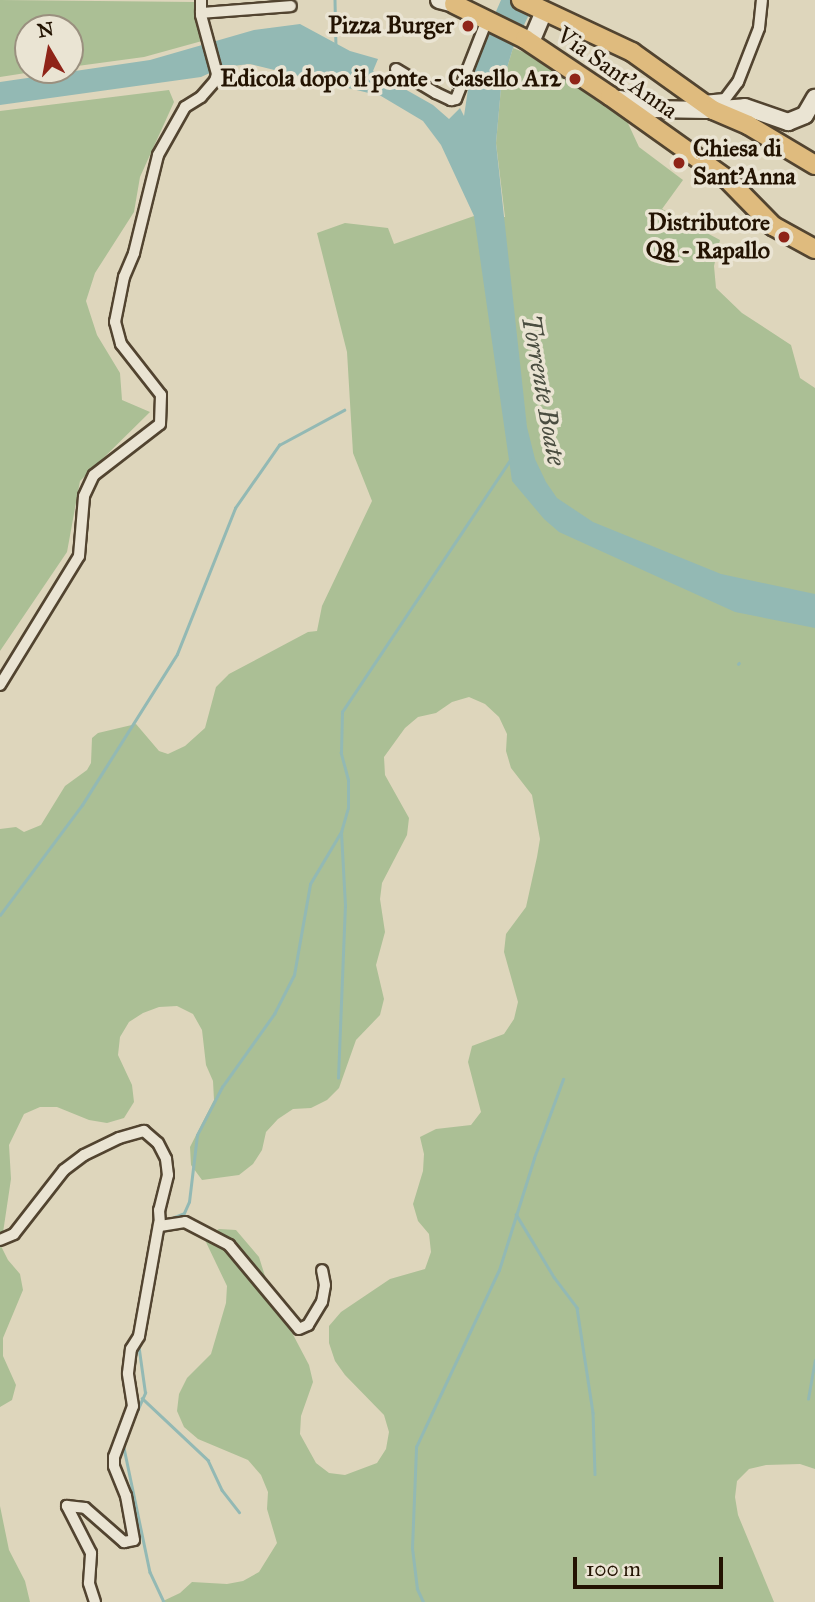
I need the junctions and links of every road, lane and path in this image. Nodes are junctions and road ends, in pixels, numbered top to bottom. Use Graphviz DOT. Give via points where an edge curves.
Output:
graph roads {
  1 [pos="201,0"];
  2 [pos="477,0"];
  3 [pos="762,0"];
  4 [pos="447,1"];
  5 [pos="538,4"];
  6 [pos="291,6"];
  7 [pos="201,13"];
  8 [pos="488,20"];
  9 [pos="527,40"];
  10 [pos="396,69"];
  11 [pos="675,83"];
  12 [pos="610,96"];
  13 [pos="815,98"];
  14 [pos="719,104"];
  15 [pos="653,109"];
  16 [pos="815,165"];
  17 [pos="815,249"];
  18 [pos="0,685"];
  19 [pos="159,1224"];
  20 [pos="0,1240"];
  21 [pos="322,1270"];
  22 [pos="95,1602"];
  1 -- 7 [label="street"];
  2 -- 4 [label="main road" via="466,6"];
  3 -- 14 [label="street" via="754,41 738,82"];
  4 -- 8 [label="main road, Via Sant'Anna"];
  5 -- 9 [label="street"];
  5 -- 11 [label="main road" via="632,52"];
  6 -- 7 [label="street"];
  7 -- 18 [label="street" via="217,74 201,97 185,107 158,155 116,322 121,344 161,395 160,424 94,475 84,496 79,556"];
  8 -- 9 [label="main road, Via Sant'Anna"];
  8 -- 10 [label="street" via="456,99 436,93"];
  9 -- 12 [label="main road, Via Sant'Anna"];
  11 -- 14 [label="main road" via="697,99"];
  11 -- 15 [label="street" via="665,102"];
  12 -- 15 [label="street"];
  12 -- 17 [label="main road, Via Sant'Anna" via="727,180 773,226"];
  13 -- 14 [label="street" via="805,115 788,122 745,107"];
  14 -- 15 [label="street"];
  14 -- 16 [label="main road"];
  19 -- 20 [label="street" via="168,1175 166,1159 150,1134 141,1131 104,1144 74,1162 14,1234"];
  19 -- 21 [label="street" via="185,1222 229,1245 299,1329 308,1325 322,1302"];
  19 -- 22 [label="street" via="139,1336 131,1349 128,1373 133,1406 114,1457 134,1539 124,1542 85,1508 67,1506 91,1553 89,1583"];
}
